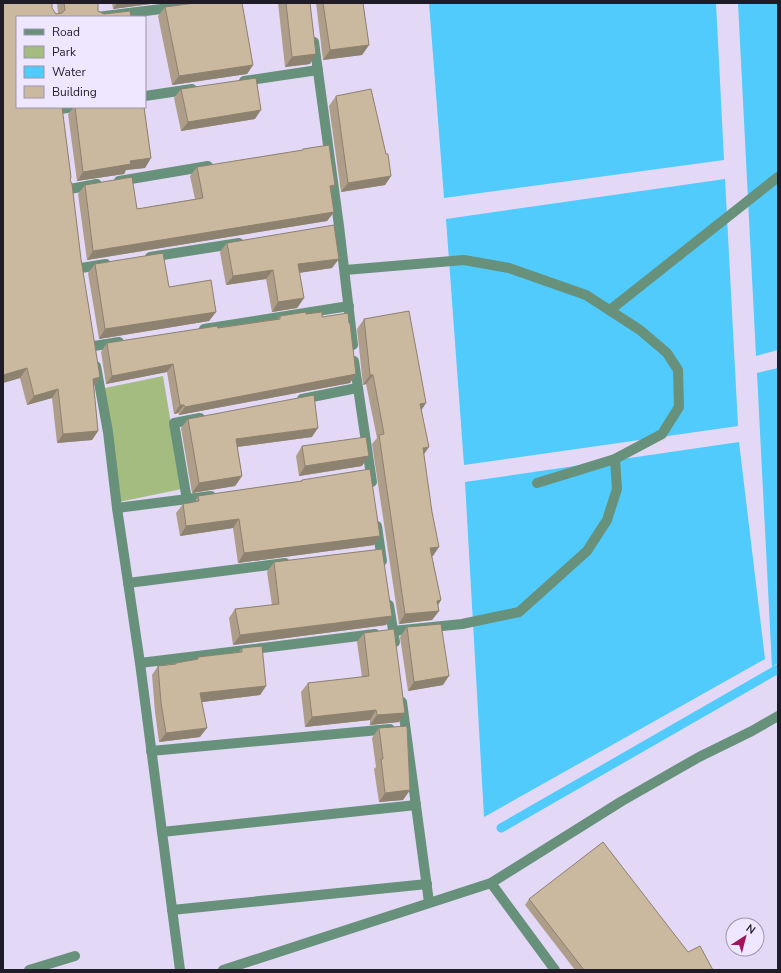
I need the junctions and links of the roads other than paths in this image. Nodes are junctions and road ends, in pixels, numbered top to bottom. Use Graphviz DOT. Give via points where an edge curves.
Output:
graph roads {
  1 [pos="189,6"];
  2 [pos="105,16"];
  3 [pos="313,34"];
  4 [pos="318,70"];
  5 [pos="232,83"];
  6 [pos="200,88"];
  7 [pos="146,96"];
  8 [pos="219,164"];
  9 [pos="778,177"];
  10 [pos="71,189"];
  11 [pos="248,241"];
  12 [pos="141,258"];
  13 [pos="118,262"];
  14 [pos="81,268"];
  15 [pos="345,270"];
  16 [pos="348,306"];
  17 [pos="610,310"];
  18 [pos="194,330"];
  19 [pos="132,340"];
  20 [pos="357,388"];
  21 [pos="288,401"];
  22 [pos="212,416"];
  23 [pos="615,459"];
  24 [pos="537,483"];
  25 [pos="373,492"];
  26 [pos="217,495"];
  27 [pos="187,500"];
  28 [pos="117,508"];
  29 [pos="376,514"];
  30 [pos="294,562"];
  31 [pos="384,573"];
  32 [pos="128,583"];
  33 [pos="388,595"];
  34 [pos="393,631"];
  35 [pos="396,654"];
  36 [pos="140,662"];
  37 [pos="400,691"];
  38 [pos="778,716"];
  39 [pos="405,728"];
  40 [pos="151,751"];
  41 [pos="416,805"];
  42 [pos="162,832"];
  43 [pos="492,883"];
  44 [pos="426,884"];
  45 [pos="429,902"];
  46 [pos="172,910"];
  47 [pos="75,956"];
  48 [pos="245,967"];
  49 [pos="29,970"];
  50 [pos="180,970"];
  51 [pos="224,970"];
  52 [pos="555,970"];
  1 -- 2 [label="street"];
  3 -- 4 [label="street"];
  4 -- 5 [label="street"];
  4 -- 15 [label="street" via="324,147 335,227"];
  6 -- 7 [label="street"];
  8 -- 10 [label="street"];
  9 -- 17 [label="street"];
  11 -- 12 [label="street"];
  13 -- 14 [label="street"];
  15 -- 16 [label="street"];
  15 -- 17 [label="street" via="464,260 509,268 586,295"];
  16 -- 18 [label="street"];
  16 -- 20 [label="street"];
  17 -- 23 [label="street" via="640,330 667,353 678,370 679,407 662,434"];
  19 -- 28 [label="street" via="93,342"];
  20 -- 21 [label="street"];
  20 -- 25 [label="street" via="366,471"];
  22 -- 27 [label="street" via="174,423"];
  23 -- 24 [label="street"];
  23 -- 34 [label="street" via="617,489 607,520 587,551 519,612 462,624"];
  26 -- 27 [label="street"];
  27 -- 28 [label="street"];
  28 -- 32 [label="street"];
  29 -- 31 [label="street" via="377,552"];
  30 -- 32 [label="street"];
  32 -- 36 [label="street"];
  33 -- 34 [label="street"];
  34 -- 35 [label="street"];
  34 -- 36 [label="street"];
  36 -- 40 [label="street"];
  37 -- 39 [label="street"];
  38 -- 43 [label="street" via="622,801"];
  39 -- 40 [label="street"];
  39 -- 41 [label="street"];
  40 -- 42 [label="street"];
  41 -- 42 [label="street"];
  41 -- 44 [label="street"];
  42 -- 46 [label="street"];
  43 -- 45 [label="street"];
  43 -- 52 [label="street"];
  44 -- 45 [label="street"];
  44 -- 46 [label="street"];
  45 -- 48 [label="street"];
  46 -- 50 [label="street"];
  47 -- 49 [label="street"];
  48 -- 51 [label="street"];
}
